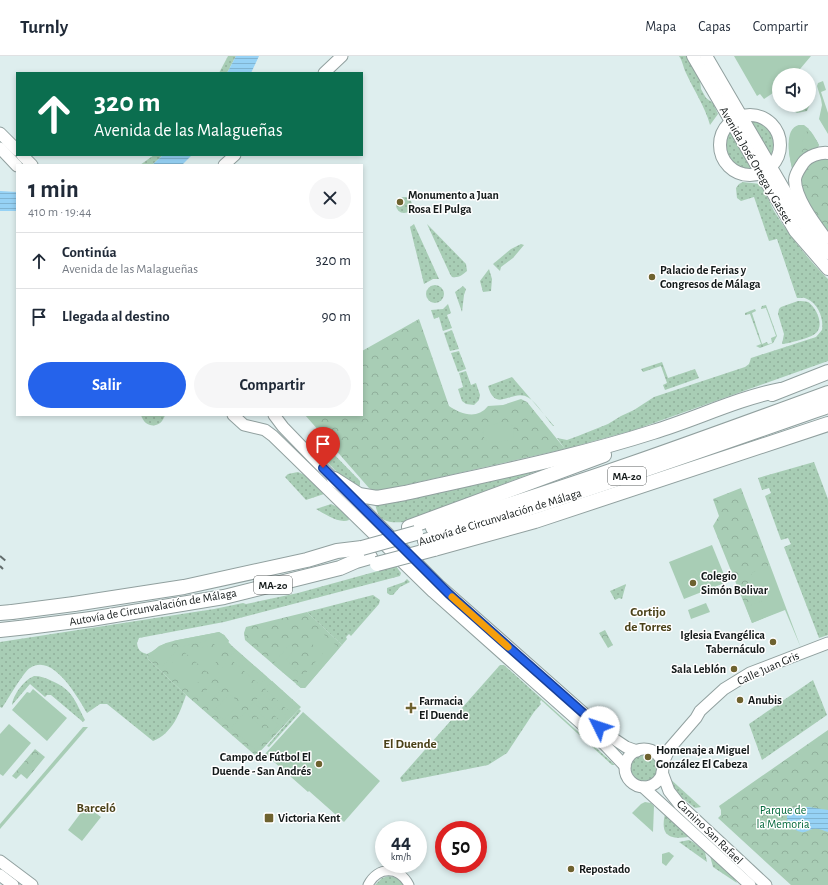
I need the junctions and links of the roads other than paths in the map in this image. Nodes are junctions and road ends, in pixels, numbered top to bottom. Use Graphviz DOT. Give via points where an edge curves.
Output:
graph roads {
  1 [pos="342,56"];
  2 [pos="693,56"];
  3 [pos="706,56"];
  4 [pos="325,72"];
  5 [pos="736,119"];
  6 [pos="0,132"];
  7 [pos="0,148"];
  8 [pos="16,149"];
  9 [pos="828,153"];
  10 [pos="23,156"];
  11 [pos="234,156"];
  12 [pos="31,164"];
  13 [pos="225,164"];
  14 [pos="16,165"];
  15 [pos="766,171"];
  16 [pos="828,242"];
  17 [pos="828,253"];
  18 [pos="828,269"];
  19 [pos="828,372"];
  20 [pos="780,390"];
  21 [pos="828,393"];
  22 [pos="828,406"];
  23 [pos="234,416"];
  24 [pos="272,416"];
  25 [pos="274,416"];
  26 [pos="828,424"];
  27 [pos="257,428"];
  28 [pos="334,480"];
  29 [pos="374,528"];
  30 [pos="421,538"];
  31 [pos="366,553"];
  32 [pos="6,612"];
  33 [pos="0,630"];
  34 [pos="828,643"];
  35 [pos="828,650"];
  36 [pos="696,718"];
  37 [pos="670,748"];
  38 [pos="637,751"];
  39 [pos="655,753"];
  40 [pos="625,766"];
  41 [pos="662,769"];
  42 [pos="643,787"];
  43 [pos="0,861"];
  44 [pos="0,875"];
  45 [pos="13,885"];
  46 [pos="32,885"];
  47 [pos="368,885"];
  48 [pos="408,885"];
  49 [pos="750,885"];
  50 [pos="766,885"];
  1 -- 4 [label="main road"];
  2 -- 5 [label="main road, Avenida José Ortega y Gasset"];
  3 -- 5 [label="main road, Avenida José Ortega y Gasset"];
  5 -- 15 [label="main road, Avenida José Ortega y Gasset"];
  5 -- 15 [label="main road" via="753,115 771,123 777,132 780,150"];
  5 -- 15 [label="main road" via="721,134 719,143 722,157 733,171 741,175 749,176"];
  6 -- 8 [label="main road"];
  7 -- 14 [label="main road"];
  9 -- 16 [label="main road" via="806,159 795,178 797,191 814,223"];
  10 -- 12 [label="main road"];
  11 -- 13 [label="main road"];
  15 -- 17 [label="main road, Avenida José Ortega y Gasset"];
  15 -- 18 [label="main road, Avenida José Ortega y Gasset" via="795,231"];
  19 -- 20 [label="highway"];
  20 -- 28 [label="highway" via="761,394 654,432 578,453 405,493 377,498 359,495"];
  20 -- 30 [label="highway" via="762,399 640,442"];
  21 -- 30 [label="highway, Autovía de Circunvalación de Málaga / MA-20"];
  22 -- 30 [label="highway, Autovía de Circunvalación de Málaga / MA-20" via="512,514"];
  23 -- 27 [label="main road" via="244,425"];
  24 -- 27 [label="main road"];
  25 -- 28 [label="main road"];
  26 -- 30 [label="highway" via="535,521"];
  27 -- 29 [label="main road" via="273,436"];
  28 -- 29 [label="main road"];
  29 -- 38 [label="main road" via="605,732 626,747"];
  29 -- 40 [label="main road" via="433,592 604,744"];
  30 -- 31 [label="highway, Autovía de Circunvalación de Málaga / MA-20, bridge"];
  30 -- 31 [label="highway, bridge"];
  31 -- 32 [label="highway, Autovía de Circunvalación de Málaga / MA-20, bridge" via="337,551 307,560 150,593"];
  31 -- 33 [label="highway, Autovía de Circunvalación de Málaga / MA-20, bridge" via="340,568 224,597 91,619"];
  34 -- 36 [label="main road, Calle Juan Gris" via="750,674 724,689 700,710"];
  35 -- 36 [label="main road, Calle Juan Gris" via="754,677 728,691"];
  36 -- 37 [label="main road, Calle Juan Gris"];
  37 -- 39 [label="main road"];
  37 -- 41 [label="main road, Calle Juan Gris"];
  38 -- 39 [label="main road"];
  38 -- 40 [label="main road" via="629,757"];
  39 -- 41 [label="main road" via="660,758"];
  40 -- 42 [label="main road" via="629,780"];
  41 -- 42 [label="main road" via="655,783"];
  41 -- 50 [label="main road, Camino San Rafael" via="669,791 680,805"];
  42 -- 49 [label="main road, Camino San Rafael"];
  43 -- 46 [label="main road"];
  44 -- 45 [label="main road"];
  47 -- 48 [label="street" via="378,873 388,871 403,876"];
}
